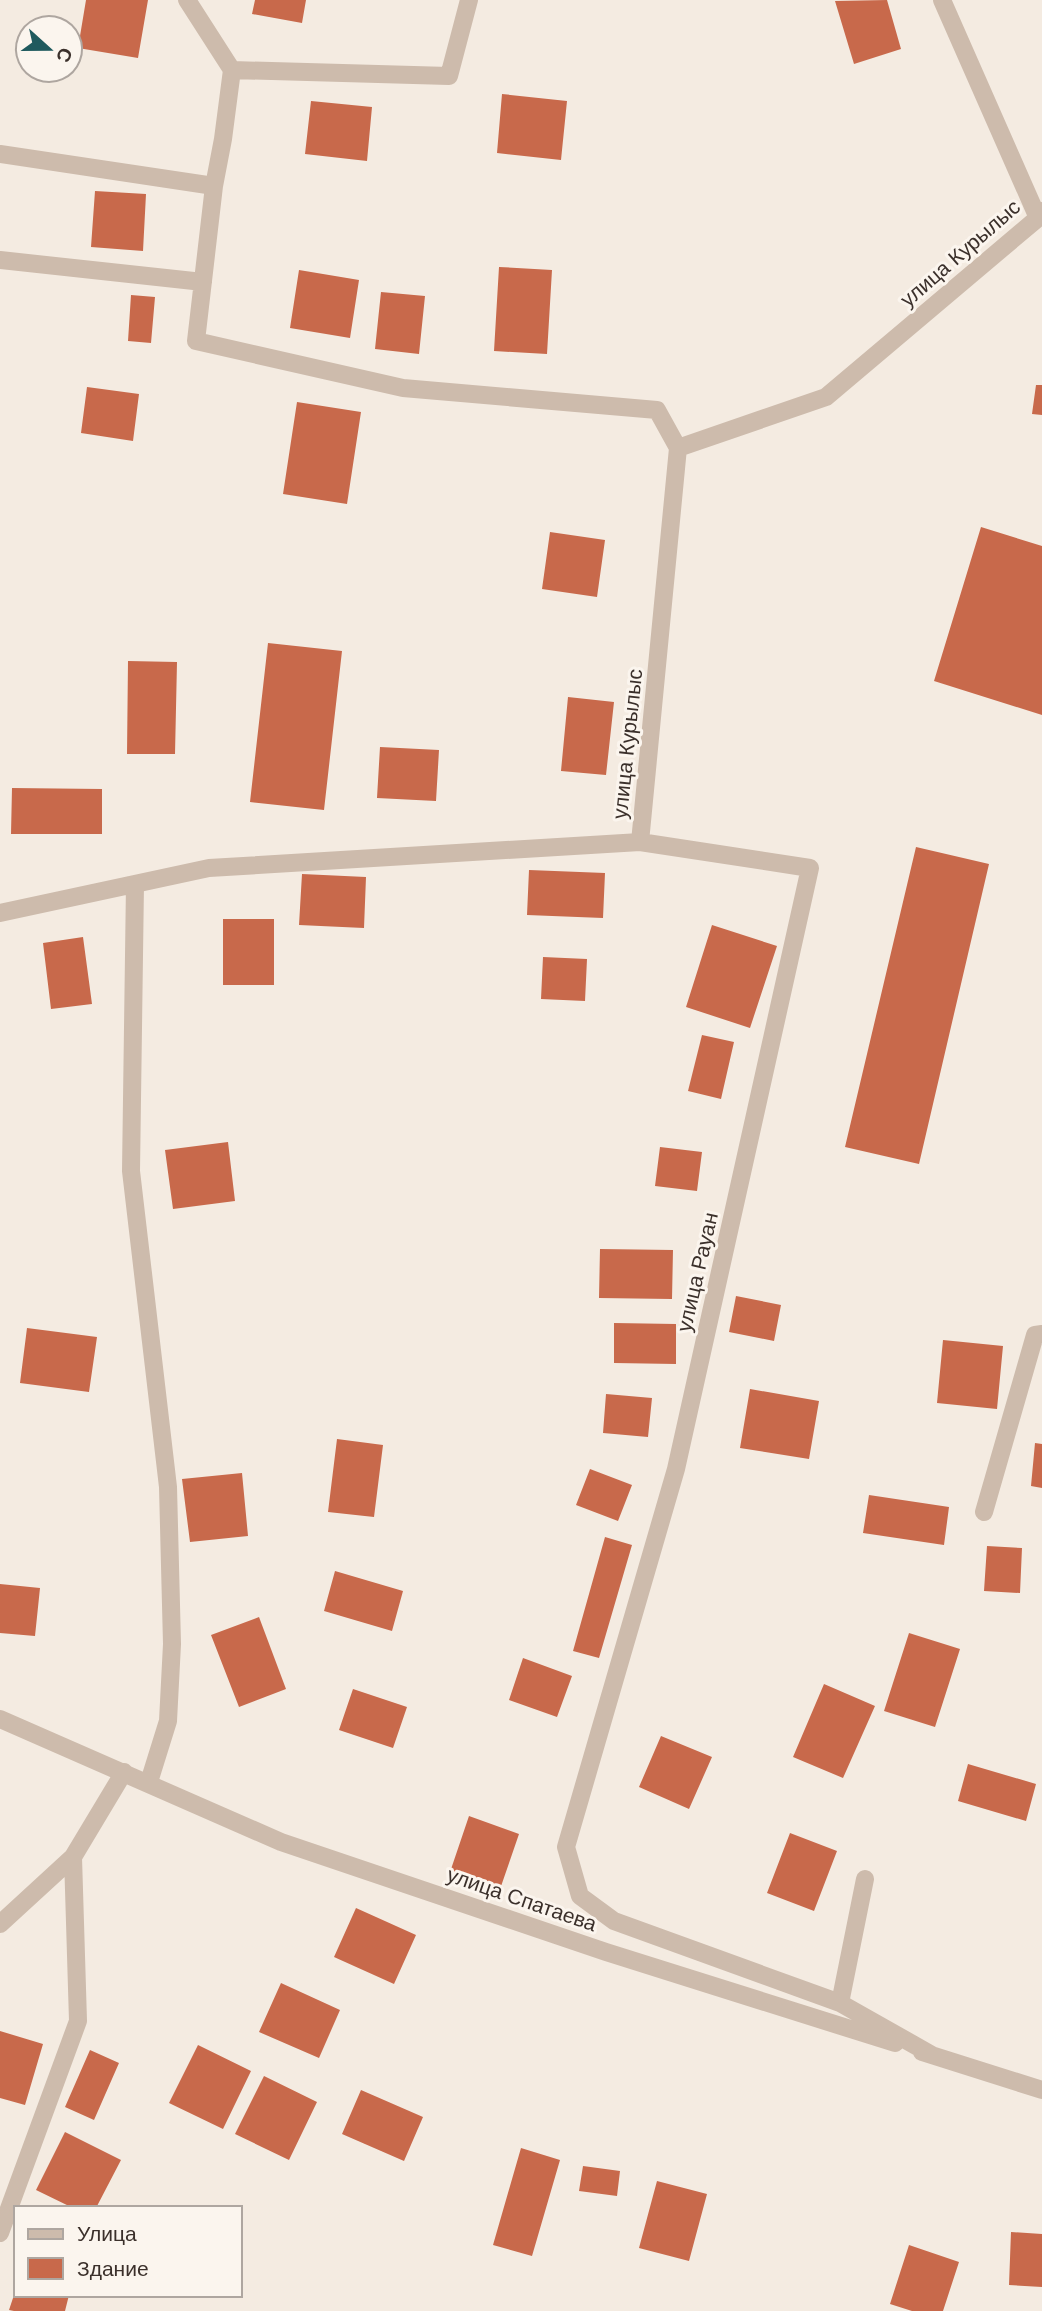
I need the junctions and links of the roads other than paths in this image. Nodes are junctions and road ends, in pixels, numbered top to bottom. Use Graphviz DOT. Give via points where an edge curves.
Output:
graph roads {
  1 [pos="187,0"];
  2 [pos="469,0"];
  3 [pos="942,0"];
  4 [pos="232,70"];
  5 [pos="0,154"];
  6 [pos="214,186"];
  7 [pos="1040,215"];
  8 [pos="0,260"];
  9 [pos="203,282"];
  10 [pos="678,448"];
  11 [pos="640,842"];
  12 [pos="135,884"];
  13 [pos="0,913"];
  14 [pos="1042,1334"];
  15 [pos="984,1512"];
  16 [pos="0,1719"];
  17 [pos="124,1772"];
  18 [pos="149,1782"];
  19 [pos="73,1857"];
  20 [pos="865,1879"];
  21 [pos="0,1924"];
  22 [pos="840,2003"];
  23 [pos="932,2055"];
  24 [pos="1042,2090"];
  25 [pos="0,2233"];
  1 -- 4 [label="street"];
  2 -- 4 [label="street" via="449,76"];
  3 -- 7 [label="street"];
  4 -- 6 [label="street"];
  5 -- 6 [label="street"];
  6 -- 9 [label="street"];
  7 -- 10 [label="street, улица Курылыс" via="825,397"];
  8 -- 9 [label="street"];
  9 -- 10 [label="street" via="195,341 403,388 657,410"];
  10 -- 11 [label="street, улица Курылыс"];
  11 -- 12 [label="street, улица Курылыс" via="209,868"];
  11 -- 22 [label="street, улица Рауан" via="810,868 676,1468 565,1847 580,1896 614,1921"];
  12 -- 13 [label="street, улица Курылыс"];
  12 -- 18 [label="street" via="131,1171 168,1487 172,1644 167,1721"];
  14 -- 15 [label="street" via="1035,1335"];
  16 -- 17 [label="street, улица Спатаева"];
  17 -- 18 [label="street, улица Спатаева"];
  17 -- 19 [label="street"];
  18 -- 23 [label="street, улица Спатаева" via="281,1842"];
  19 -- 21 [label="street"];
  19 -- 25 [label="street" via="78,2021"];
  20 -- 22 [label="street"];
  22 -- 23 [label="street"];
  23 -- 24 [label="street, улица Спатаева"];
}
